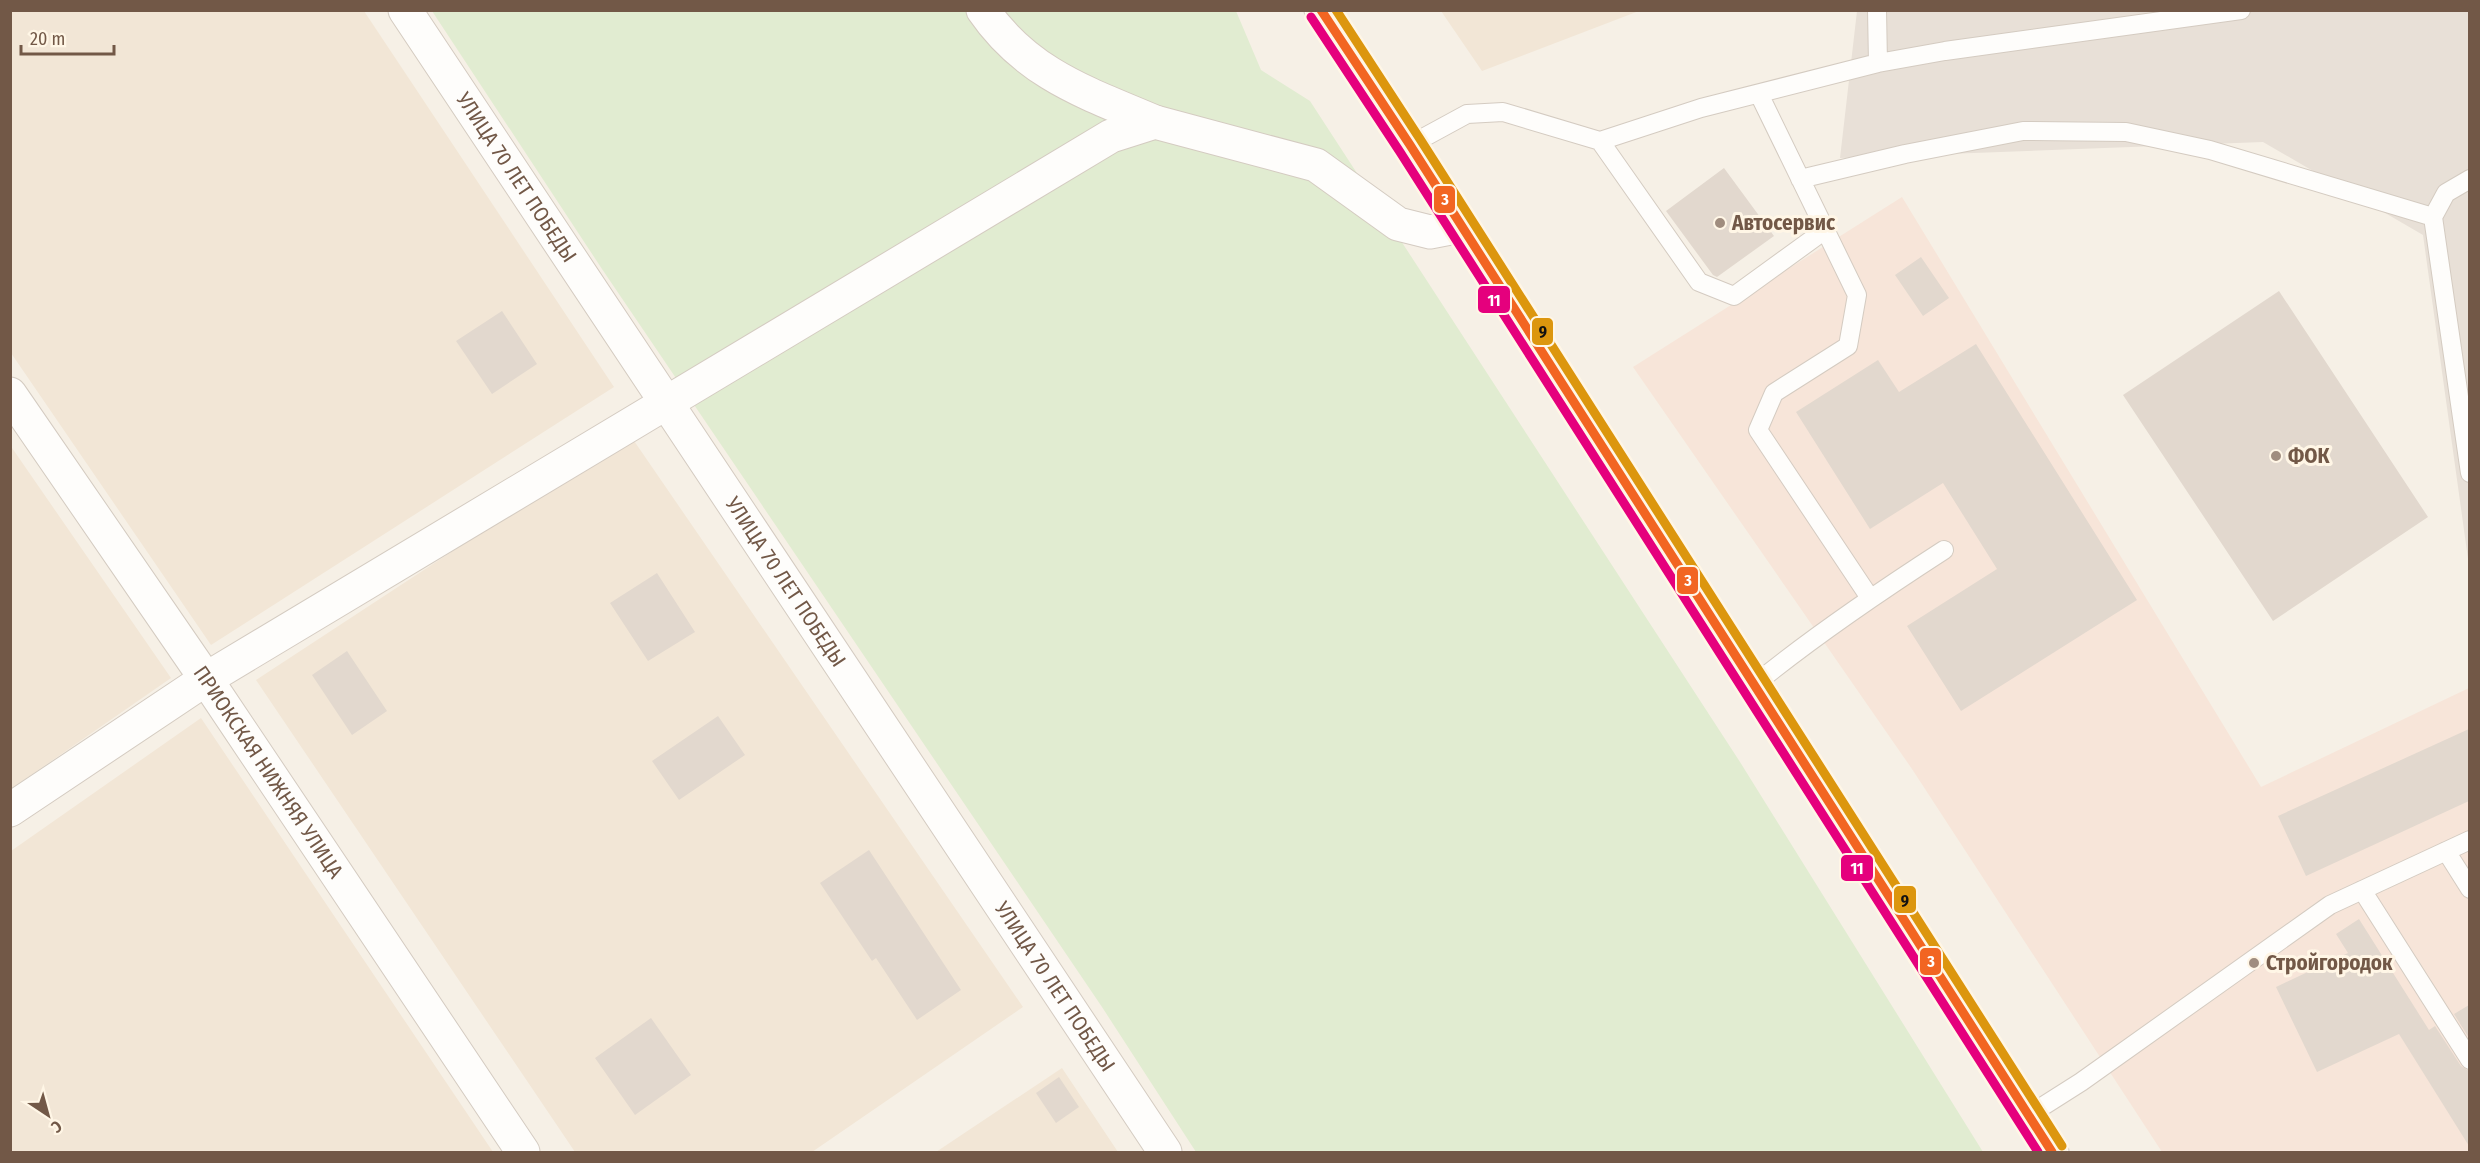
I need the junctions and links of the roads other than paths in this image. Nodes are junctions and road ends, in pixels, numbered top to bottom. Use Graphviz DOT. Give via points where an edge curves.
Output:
graph roads {
  1 [pos="405,10"];
  2 [pos="983,10"];
  3 [pos="1321,10"];
  4 [pos="1876,10"];
  5 [pos="2241,10"];
  6 [pos="1878,63"];
  7 [pos="1759,94"];
  8 [pos="1155,122"];
  9 [pos="1600,141"];
  10 [pos="1410,145"];
  11 [pos="1800,179"];
  12 [pos="2469,179"];
  13 [pos="2433,218"];
  14 [pos="1461,226"];
  15 [pos="1825,230"];
  16 [pos="10,394"];
  17 [pos="666,403"];
  18 [pos="2469,473"];
  19 [pos="1944,550"];
  20 [pos="1870,598"];
  21 [pos="206,679"];
  22 [pos="1754,685"];
  23 [pos="10,810"];
  24 [pos="2469,840"];
  25 [pos="2446,851"];
  26 [pos="2469,889"];
  27 [pos="2362,890"];
  28 [pos="2469,1060"];
  29 [pos="2029,1115"];
  30 [pos="523,1152"];
  31 [pos="1165,1152"];
  32 [pos="2052,1152"];
  1 -- 17 [label="street, УЛИЦА 70 ЛЕТ ПОБЕДЫ"];
  2 -- 8 [label="street" via="1027,58 1066,84"];
  3 -- 10 [label="street"];
  4 -- 6 [label="lane"];
  5 -- 6 [label="lane"];
  6 -- 7 [label="lane"];
  7 -- 9 [label="lane" via="1701,108"];
  7 -- 11 [label="lane"];
  8 -- 14 [label="street" via="1316,165 1398,224 1430,232"];
  8 -- 17 [label="street" via="1111,136"];
  9 -- 10 [label="lane" via="1503,112 1467,114"];
  9 -- 15 [label="lane" via="1699,282 1734,296"];
  10 -- 14 [label="street"];
  11 -- 13 [label="lane" via="2023,131 2126,132 2210,150"];
  11 -- 15 [label="lane"];
  12 -- 13 [label="lane" via="2446,193"];
  13 -- 18 [label="lane"];
  14 -- 22 [label="street"];
  15 -- 20 [label="lane" via="1857,295 1848,346 1774,393 1758,430"];
  16 -- 21 [label="street, ПРИОКСКАЯ НИЖНЯЯ УЛИЦА"];
  17 -- 21 [label="street"];
  17 -- 31 [label="street, УЛИЦА 70 ЛЕТ ПОБЕДЫ"];
  19 -- 20 [label="lane"];
  20 -- 22 [label="lane"];
  21 -- 23 [label="street"];
  21 -- 30 [label="street, ПРИОКСКАЯ НИЖНЯЯ УЛИЦА"];
  22 -- 29 [label="street"];
  24 -- 25 [label="lane"];
  25 -- 26 [label="lane"];
  25 -- 27 [label="lane"];
  27 -- 28 [label="lane"];
  27 -- 29 [label="lane" via="2330,905"];
  29 -- 32 [label="street"];
}
